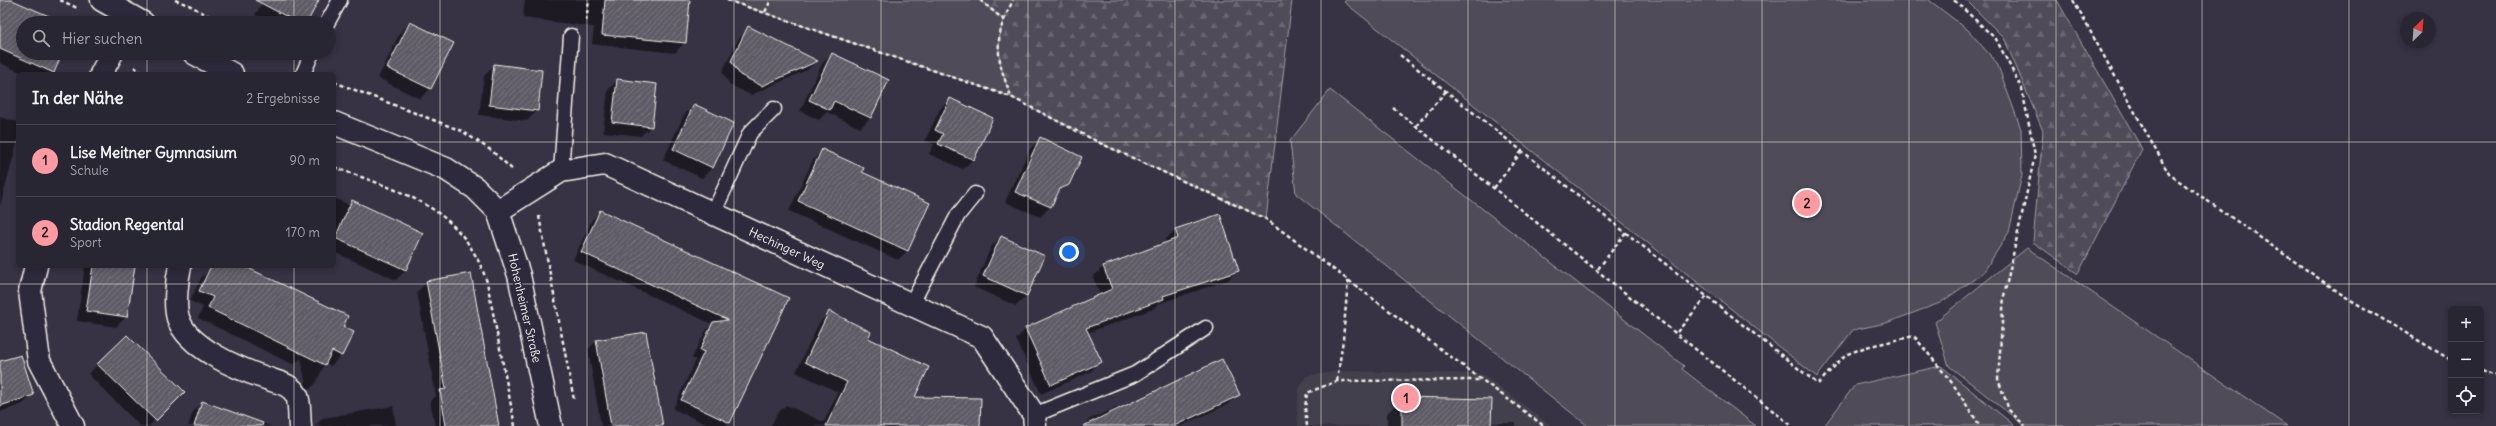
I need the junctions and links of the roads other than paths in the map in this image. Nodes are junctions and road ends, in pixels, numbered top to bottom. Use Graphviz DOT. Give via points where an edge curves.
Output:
graph roads {
  1 [pos="102,0"];
  2 [pos="340,0"];
  3 [pos="127,16"];
  4 [pos="331,16"];
  5 [pos="571,36"];
  6 [pos="108,60"];
  7 [pos="207,60"];
  8 [pos="309,60"];
  9 [pos="102,72"];
  10 [pos="228,72"];
  11 [pos="304,72"];
  12 [pos="774,109"];
  13 [pos="336,124"];
  14 [pos="561,171"];
  15 [pos="975,194"];
  16 [pos="498,211"];
  17 [pos="713,214"];
  18 [pos="36,268"];
  19 [pos="180,268"];
  20 [pos="911,305"];
  21 [pos="1206,328"];
  22 [pos="1034,421"];
  23 [pos="73,426"];
  24 [pos="300,426"];
  25 [pos="551,426"];
  1 -- 3 [label="street"];
  2 -- 4 [label="lane"];
  5 -- 14 [label="lane"];
  6 -- 9 [label="street"];
  7 -- 10 [label="street"];
  8 -- 11 [label="lane"];
  12 -- 17 [label="lane" via="750,133"];
  13 -- 16 [label="street, Hohenheimer Straße" via="446,169 475,188"];
  14 -- 16 [label="street, Hechinger Weg"];
  14 -- 17 [label="street, Hechinger Weg" via="605,164"];
  15 -- 20 [label="lane" via="958,215"];
  16 -- 25 [label="street, Hohenheimer Straße" via="519,275"];
  17 -- 20 [label="street, Hechinger Weg"];
  18 -- 23 [label="street" via="30,291 39,361"];
  19 -- 24 [label="street" via="177,281 178,318 191,338 210,354 237,367 268,379 284,382 297,396"];
  20 -- 22 [label="street, Hechinger Weg" via="982,337"];
  21 -- 22 [label="lane" via="1135,374"];
}
